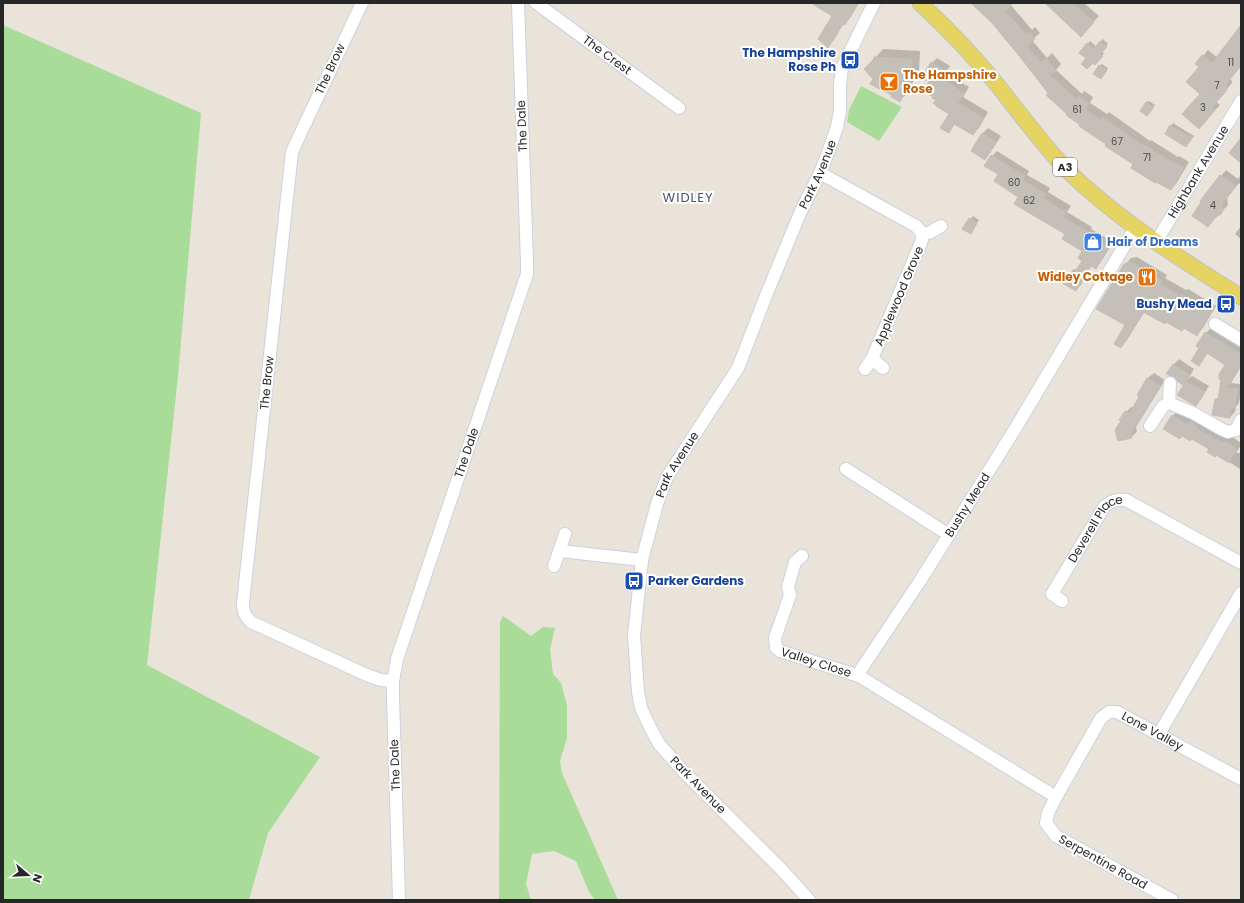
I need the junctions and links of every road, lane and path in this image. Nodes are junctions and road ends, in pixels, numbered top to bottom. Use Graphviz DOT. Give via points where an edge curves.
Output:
graph roads {
  1 [pos="362,3"];
  2 [pos="518,3"];
  3 [pos="536,3"];
  4 [pos="874,3"];
  5 [pos="920,3"];
  6 [pos="1241,101"];
  7 [pos="679,108"];
  8 [pos="820,173"];
  9 [pos="941,226"];
  10 [pos="1135,228"];
  11 [pos="922,232"];
  12 [pos="1156,242"];
  13 [pos="1241,297"];
  14 [pos="1215,324"];
  15 [pos="1241,340"];
  16 [pos="872,359"];
  17 [pos="884,368"];
  18 [pos="865,369"];
  19 [pos="1170,383"];
  20 [pos="1169,403"];
  21 [pos="1241,420"];
  22 [pos="1150,426"];
  23 [pos="846,469"];
  24 [pos="565,534"];
  25 [pos="949,535"];
  26 [pos="560,551"];
  27 [pos="802,556"];
  28 [pos="642,560"];
  29 [pos="1241,563"];
  30 [pos="554,566"];
  31 [pos="1241,593"];
  32 [pos="1062,601"];
  33 [pos="859,676"];
  34 [pos="393,681"];
  35 [pos="1159,734"];
  36 [pos="1241,779"];
  37 [pos="1056,797"];
  38 [pos="1048,813"];
  39 [pos="399,900"];
  40 [pos="809,900"];
  41 [pos="1172,900"];
  1 -- 34 [label="street, The Brow" via="292,152 243,611 251,622 369,676"];
  2 -- 34 [label="street, The Dale" via="527,274 402,642"];
  3 -- 7 [label="street, The Crest"];
  4 -- 8 [label="street, Park Avenue" via="842,68 837,127"];
  5 -- 10 [label="main road, A3" via="976,60 1067,170"];
  6 -- 12 [label="street, Highbank Avenue"];
  8 -- 11 [label="street, Applewood Grove" via="916,226"];
  8 -- 28 [label="street, Park Avenue" via="798,218 738,368 667,477"];
  9 -- 11 [label="street, Applewood Grove" via="929,233"];
  10 -- 12 [label="main road, A3"];
  10 -- 25 [label="street, Bushy Mead"];
  11 -- 16 [label="street, Applewood Grove" via="922,240"];
  12 -- 13 [label="main road, A3"];
  14 -- 15 [label="street"];
  16 -- 17 [label="street, Applewood Grove"];
  16 -- 18 [label="street, Applewood Grove"];
  19 -- 20 [label="street"];
  20 -- 21 [label="street" via="1228,432 1236,430"];
  20 -- 22 [label="street" via="1163,406"];
  23 -- 25 [label="street"];
  24 -- 26 [label="street"];
  25 -- 33 [label="street, Bushy Mead"];
  26 -- 28 [label="street"];
  26 -- 30 [label="street"];
  27 -- 33 [label="street, Valley Close" via="795,562 788,587 790,595 775,638 776,648"];
  28 -- 40 [label="street, Park Avenue" via="634,636 639,697 650,727 659,744 683,771"];
  29 -- 32 [label="street, Deverell Place" via="1126,500 1118,499 1104,508 1048,592"];
  31 -- 35 [label="street"];
  33 -- 37 [label="street"];
  34 -- 39 [label="street, The Dale"];
  35 -- 36 [label="street, Lone Valley"];
  35 -- 37 [label="street, Lone Valley" via="1117,712 1109,712 1101,718"];
  37 -- 38 [label="street, Lone Valley"];
  38 -- 41 [label="street, Serpentine Road" via="1046,823 1056,836"];
}
